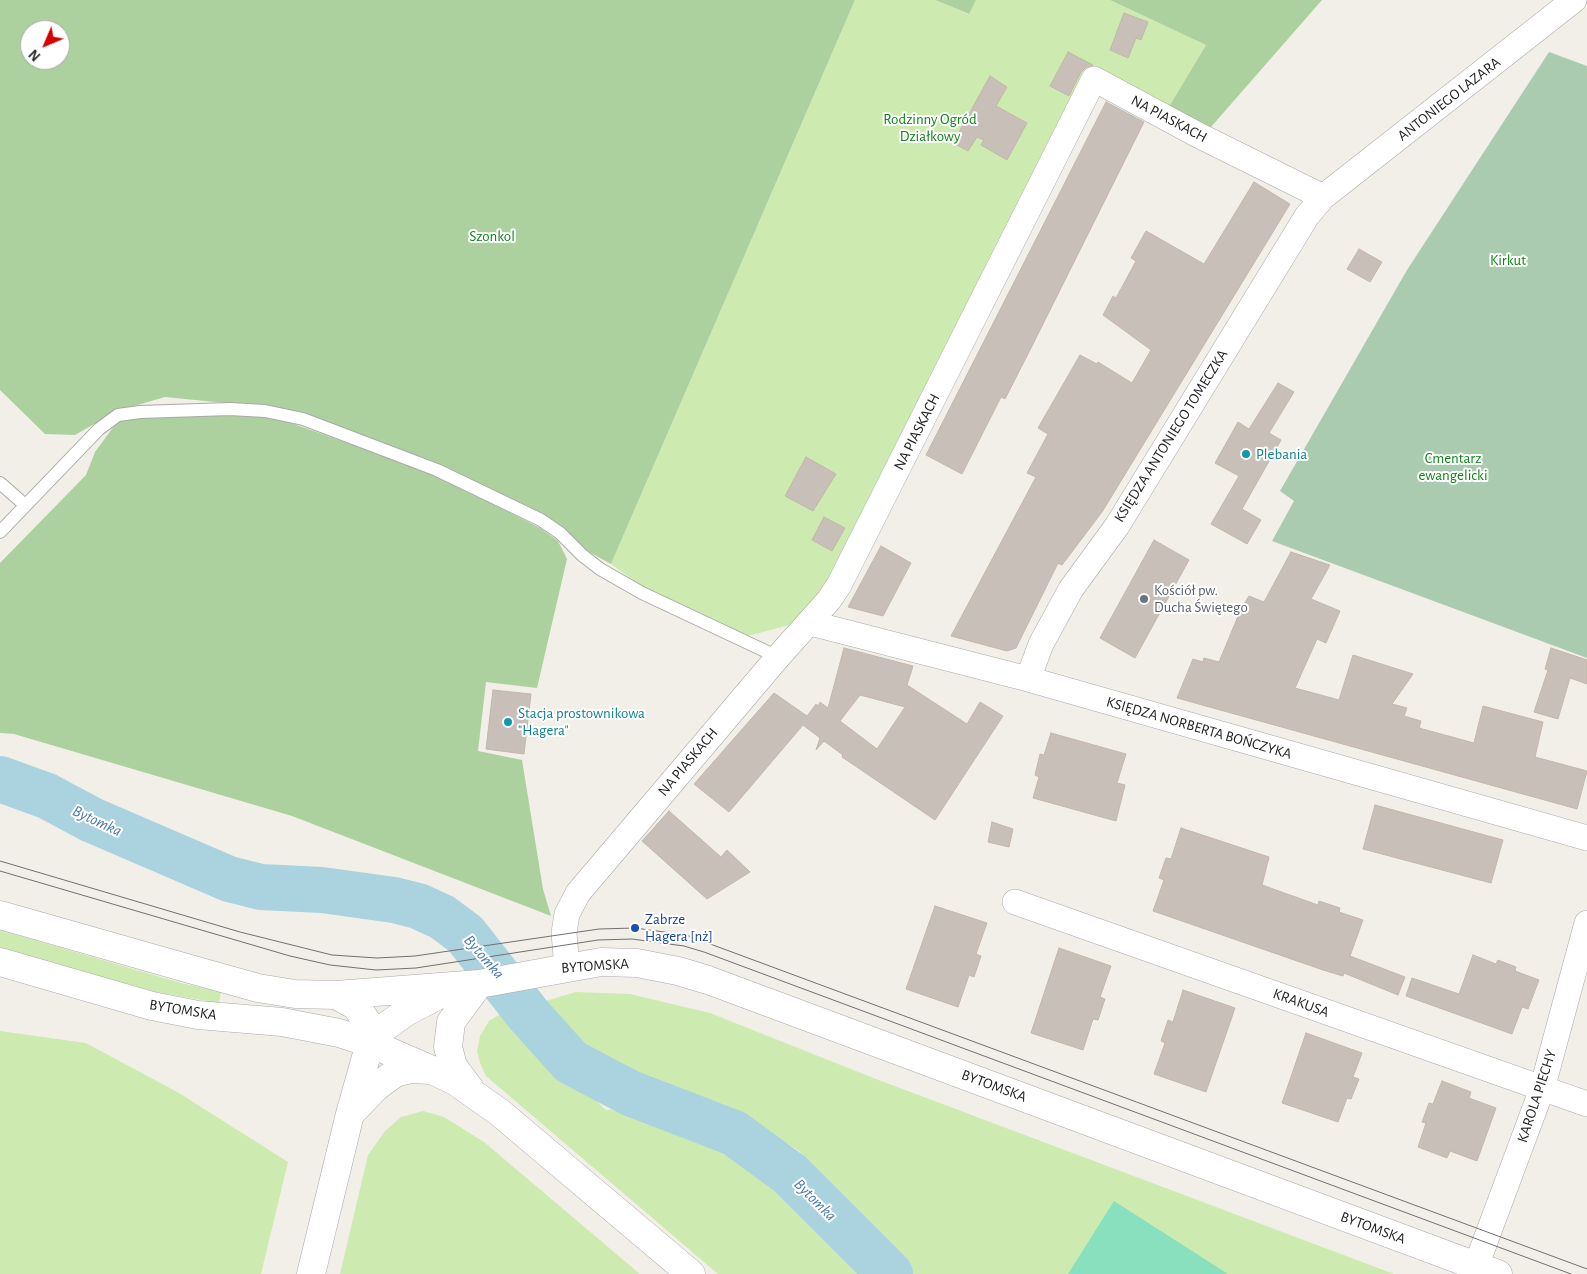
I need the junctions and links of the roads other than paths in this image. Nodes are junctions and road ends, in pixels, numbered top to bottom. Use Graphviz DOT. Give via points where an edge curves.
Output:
graph roads {
  1 [pos="1574,0"];
  2 [pos="1323,197"];
  3 [pos="0,483"];
  4 [pos="25,505"];
  5 [pos="0,532"];
  6 [pos="810,622"];
  7 [pos="778,657"];
  8 [pos="1028,679"];
  9 [pos="1587,838"];
  10 [pos="1016,902"];
  11 [pos="0,915"];
  12 [pos="1587,923"];
  13 [pos="0,962"];
  14 [pos="558,969"];
  15 [pos="467,985"];
  16 [pos="336,995"];
  17 [pos="370,1043"];
  18 [pos="432,1070"];
  19 [pos="1542,1089"];
  20 [pos="474,1094"];
  21 [pos="1587,1104"];
  22 [pos="350,1114"];
  23 [pos="1487,1270"];
  24 [pos="311,1274"];
  25 [pos="691,1274"];
  1 -- 2 [label="street, ANTONIEGO LAZARA"];
  2 -- 6 [label="street, NA PIASKACH" via="1094,79 839,585"];
  2 -- 8 [label="street, KSIĘDZA ANTONIEGO TOMECZKA" via="1307,216 1117,526 1071,589 1041,644"];
  3 -- 4 [label="lane"];
  4 -- 5 [label="lane"];
  4 -- 7 [label="lane" via="99,429 118,415 220,409 265,411 303,419 437,470 541,520 588,560 633,588"];
  6 -- 7 [label="street, NA PIASKACH"];
  6 -- 8 [label="street, KSIĘDZA NORBERTA BOŃCZYKA"];
  7 -- 14 [label="street, NA PIASKACH" via="578,894 567,914"];
  8 -- 9 [label="street, KSIĘDZA NORBERTA BOŃCZYKA"];
  10 -- 19 [label="street, KRAKUSA"];
  11 -- 16 [label="street, BYTOMSKA" via="258,988 295,994"];
  12 -- 19 [label="street, KAROLA PIECHY"];
  13 -- 17 [label="street, BYTOMSKA" via="152,1006 198,1015 307,1026"];
  14 -- 15 [label="street, BYTOMSKA"];
  14 -- 23 [label="street, BYTOMSKA" via="601,962 637,963 708,980"];
  15 -- 16 [label="street, BYTOMSKA"];
  15 -- 17 [label="street, BYTOMSKA" via="406,1012"];
  15 -- 20 [label="street, BYTOMSKA" via="451,1022 448,1047 453,1066"];
  16 -- 17 [label="street, BYTOMSKA" via="356,1006 367,1022"];
  17 -- 18 [label="street, BYTOMSKA"];
  17 -- 22 [label="street"];
  18 -- 20 [label="street, BYTOMSKA"];
  18 -- 22 [label="street" via="395,1073"];
  19 -- 21 [label="street, KRAKUSA"];
  19 -- 23 [label="street, KAROLA PIECHY"];
  20 -- 25 [label="street, BYTOMSKA" via="524,1132"];
  22 -- 24 [label="street"];
}
